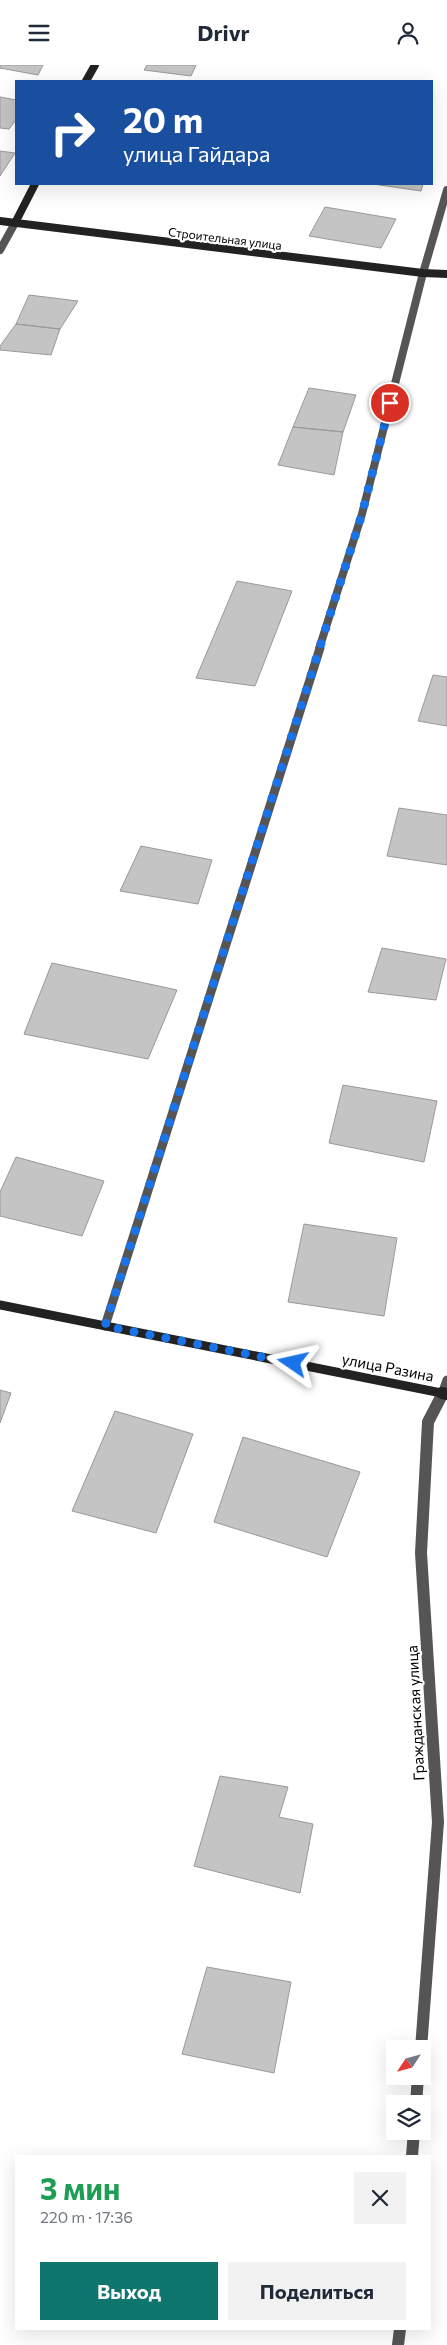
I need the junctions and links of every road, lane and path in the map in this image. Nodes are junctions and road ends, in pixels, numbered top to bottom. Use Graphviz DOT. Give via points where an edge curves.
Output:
graph roads {
  1 [pos="95,65"];
  2 [pos="87,80"];
  3 [pos="34,185"];
  4 [pos="447,190"];
  5 [pos="0,221"];
  6 [pos="15,223"];
  7 [pos="0,250"];
  8 [pos="423,273"];
  9 [pos="447,274"];
  10 [pos="0,1305"];
  11 [pos="105,1326"];
  12 [pos="447,1380"];
  13 [pos="445,1393"];
  14 [pos="421,2040"];
  15 [pos="413,2140"];
  16 [pos="412,2155"];
  17 [pos="400,2330"];
  18 [pos="398,2345"];
  1 -- 2 [label="main road"];
  3 -- 6 [label="main road"];
  4 -- 8 [label="street"];
  5 -- 6 [label="main road, Строительная улица"];
  6 -- 7 [label="street"];
  6 -- 8 [label="main road, Строительная улица"];
  8 -- 9 [label="main road, Строительная улица"];
  8 -- 11 [label="street" via="362,514"];
  10 -- 11 [label="main road, улица Разина"];
  11 -- 13 [label="main road, улица Разина"];
  12 -- 13 [label="street, Гражданская улица"];
  13 -- 14 [label="street, Гражданская улица" via="428,1422 421,1553 438,1822"];
  15 -- 16 [label="street"];
  17 -- 18 [label="street"];
}
